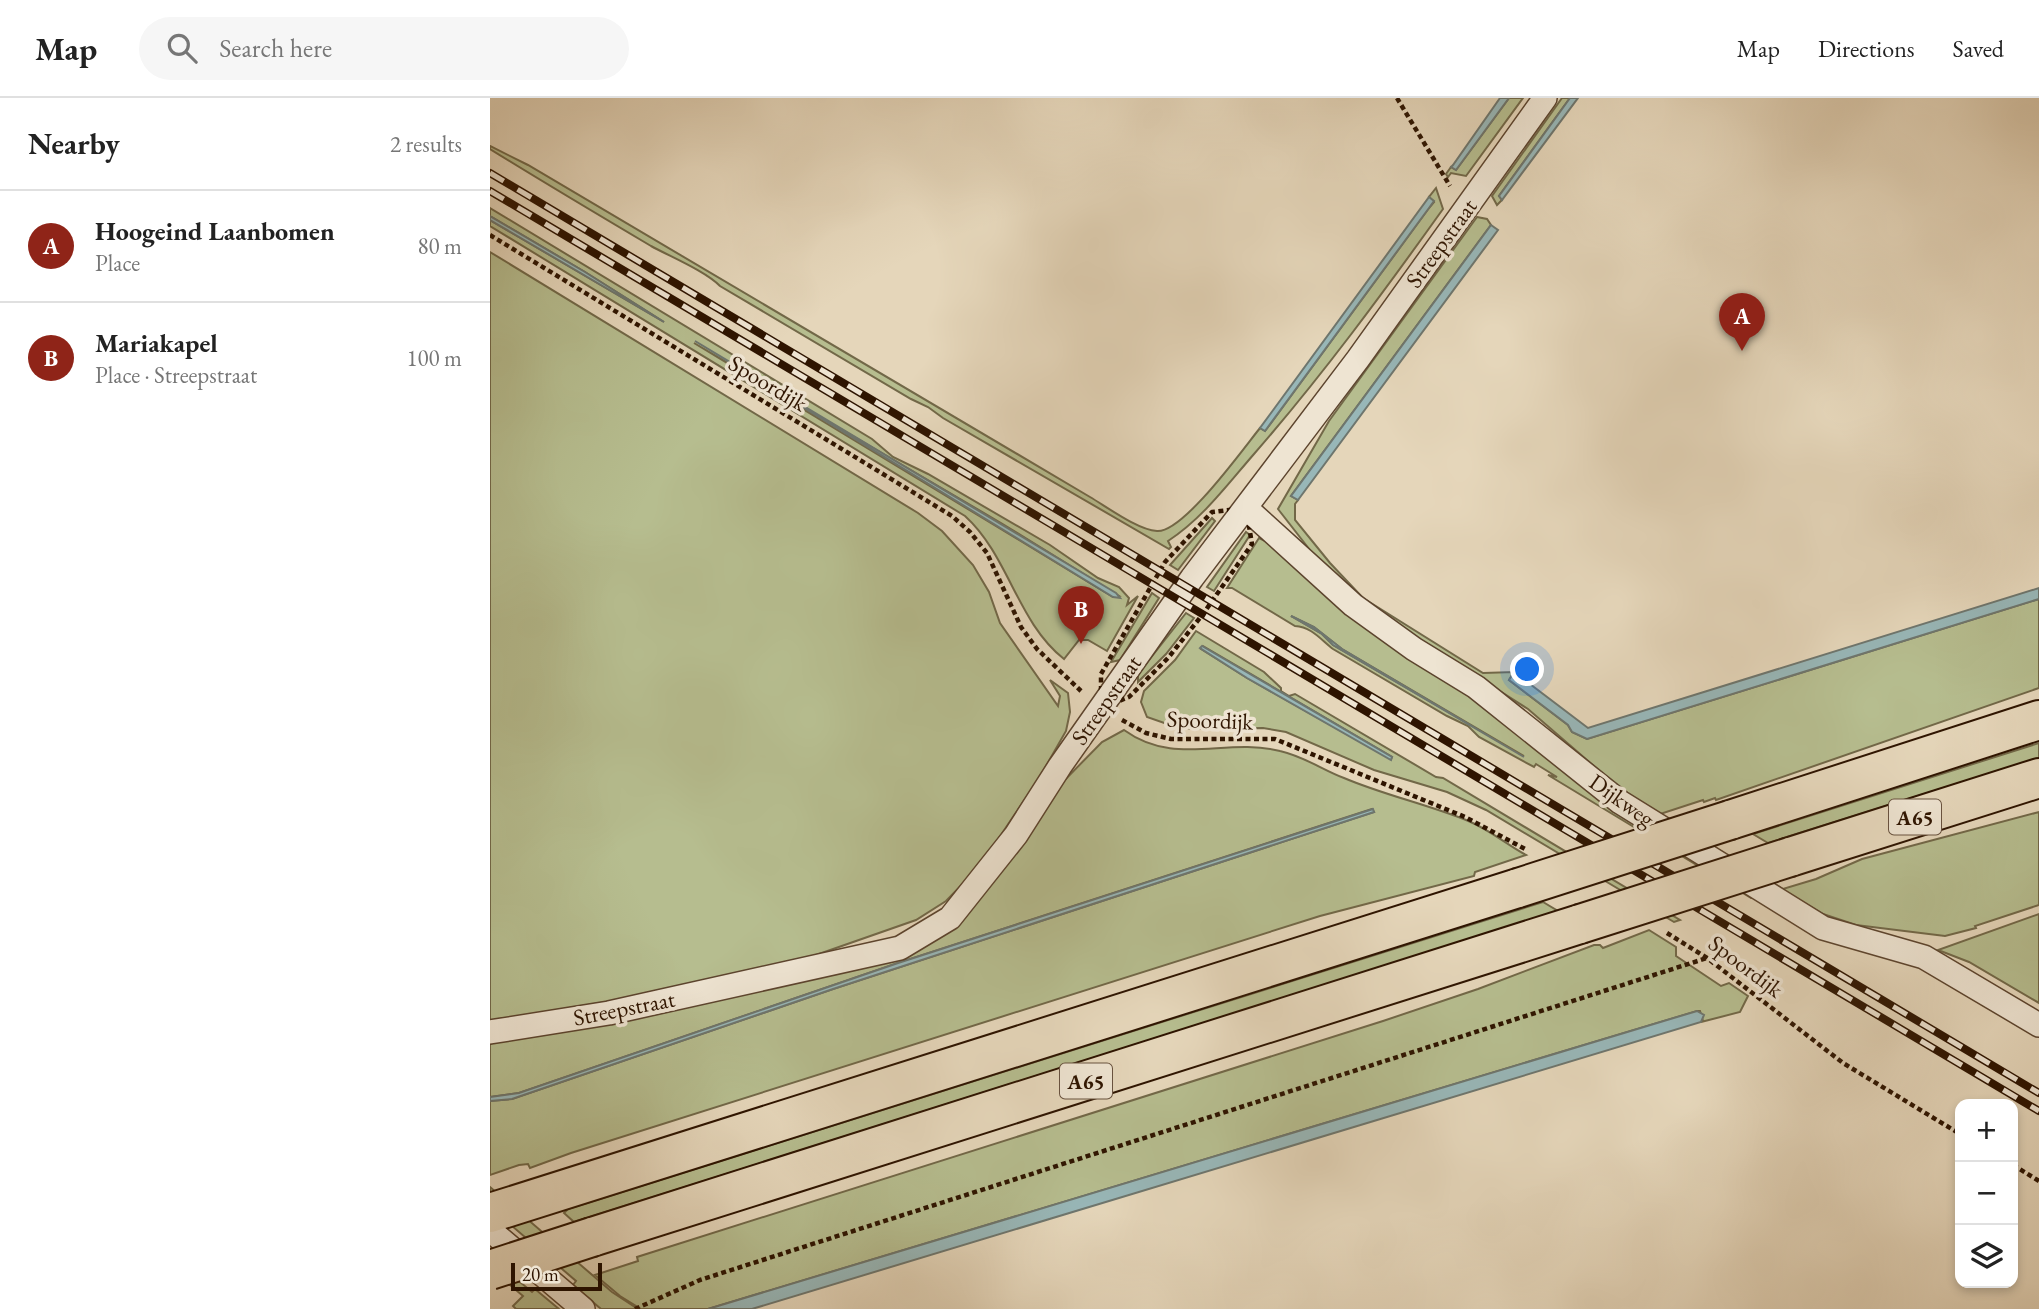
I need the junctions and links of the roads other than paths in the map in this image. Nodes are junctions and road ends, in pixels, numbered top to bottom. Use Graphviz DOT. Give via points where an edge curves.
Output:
graph roads {
  1 [pos="1545,98"];
  2 [pos="1246,508"];
  3 [pos="2039,720"];
  4 [pos="2039,778"];
  5 [pos="2039,1025"];
  6 [pos="490,1032"];
  7 [pos="490,1213"];
  8 [pos="490,1230"];
  9 [pos="490,1270"];
  10 [pos="583,1309"];
  1 -- 2 [label="street, Streepstraat"];
  2 -- 5 [label="street, Dijkweg" via="1353,605 1476,687 1619,802 1823,928 1924,957"];
  2 -- 6 [label="street, Streepstraat" via="1092,701 1016,835 950,918 900,948 609,1013"];
  3 -- 7 [label="highway, A65, bridge"];
  4 -- 9 [label="highway, A65, bridge"];
  8 -- 10 [label="street"];
}
